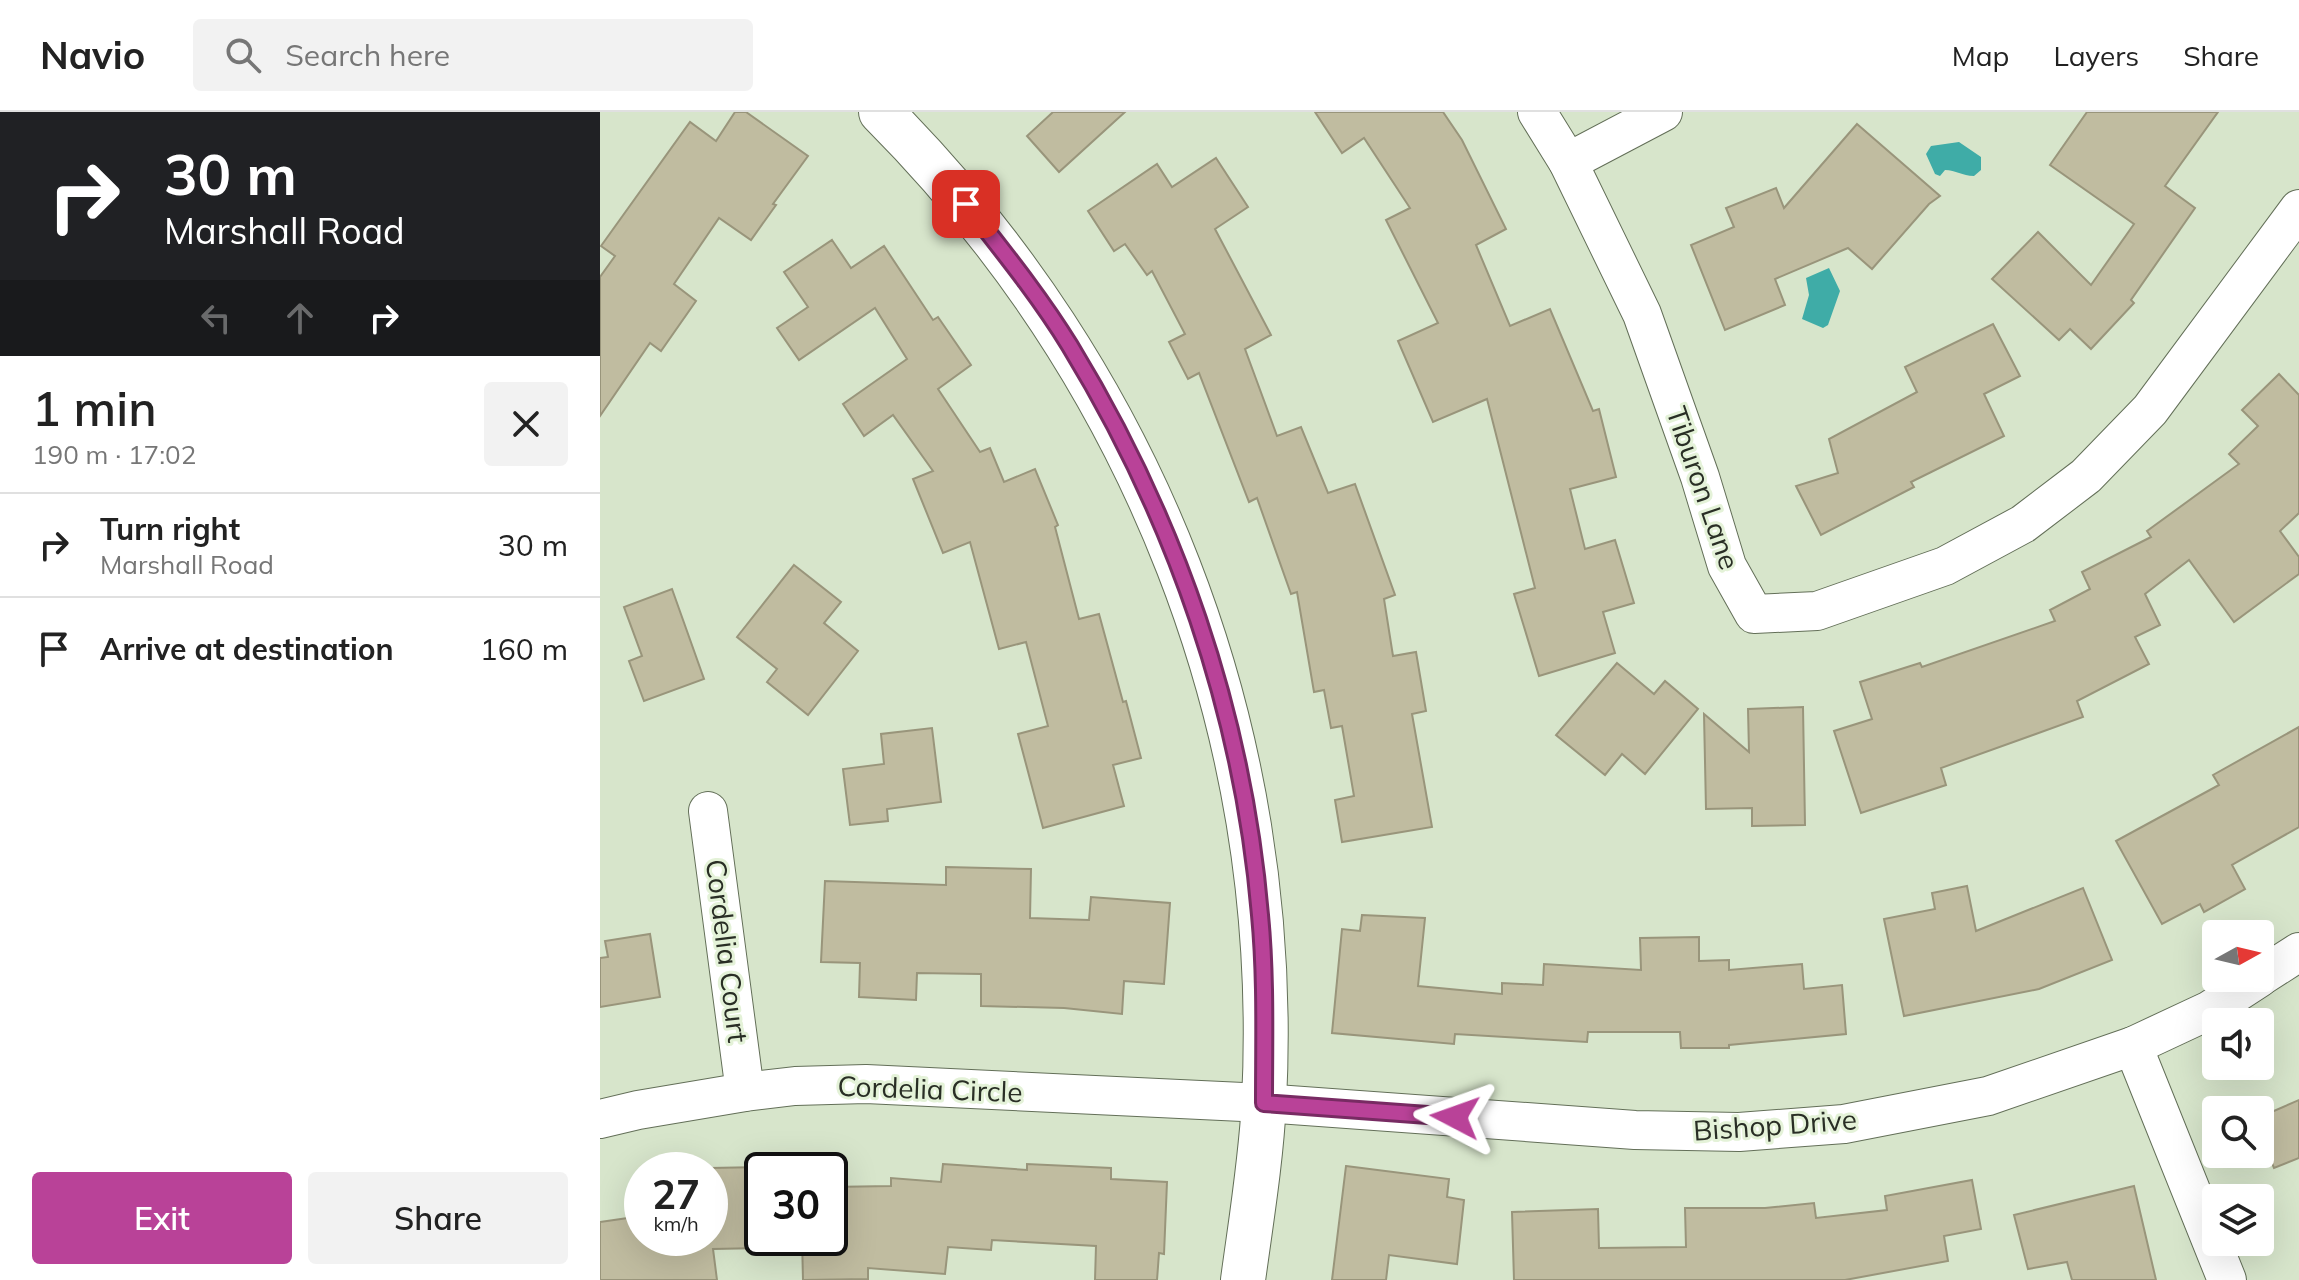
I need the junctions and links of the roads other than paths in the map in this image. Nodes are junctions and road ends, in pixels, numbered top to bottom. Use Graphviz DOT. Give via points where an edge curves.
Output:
graph roads {
  1 [pos="881,112"];
  2 [pos="1537,112"];
  3 [pos="1663,112"];
  4 [pos="1568,162"];
  5 [pos="2299,209"];
  6 [pos="708,811"];
  7 [pos="2299,952"];
  8 [pos="2274,969"];
  9 [pos="2238,992"];
  10 [pos="2133,1046"];
  11 [pos="745,1092"];
  12 [pos="1264,1103"];
  13 [pos="600,1119"];
  14 [pos="1243,1280"];
  15 [pos="2227,1280"];
  1 -- 12 [label="street" via="966,204 1068,343 1118,431 1180,567 1222,700 1250,831 1260,916"];
  2 -- 4 [label="street, Tiburon Lane"];
  3 -- 4 [label="street"];
  4 -- 5 [label="street, Tiburon Lane" via="1642,314 1727,566 1754,614 1817,611 1945,566 2023,524 2086,476 2150,410"];
  6 -- 11 [label="street, Cordelia Court"];
  7 -- 8 [label="street, Bishop Drive"];
  9 -- 10 [label="street, Bishop Drive"];
  10 -- 12 [label="street, Bishop Drive" via="1988,1096 1844,1124 1739,1132 1635,1130"];
  10 -- 15 [label="street"];
  11 -- 12 [label="street, Cordelia Circle" via="866,1084"];
  11 -- 13 [label="street, Cordelia Circle"];
  12 -- 14 [label="street"];
}
